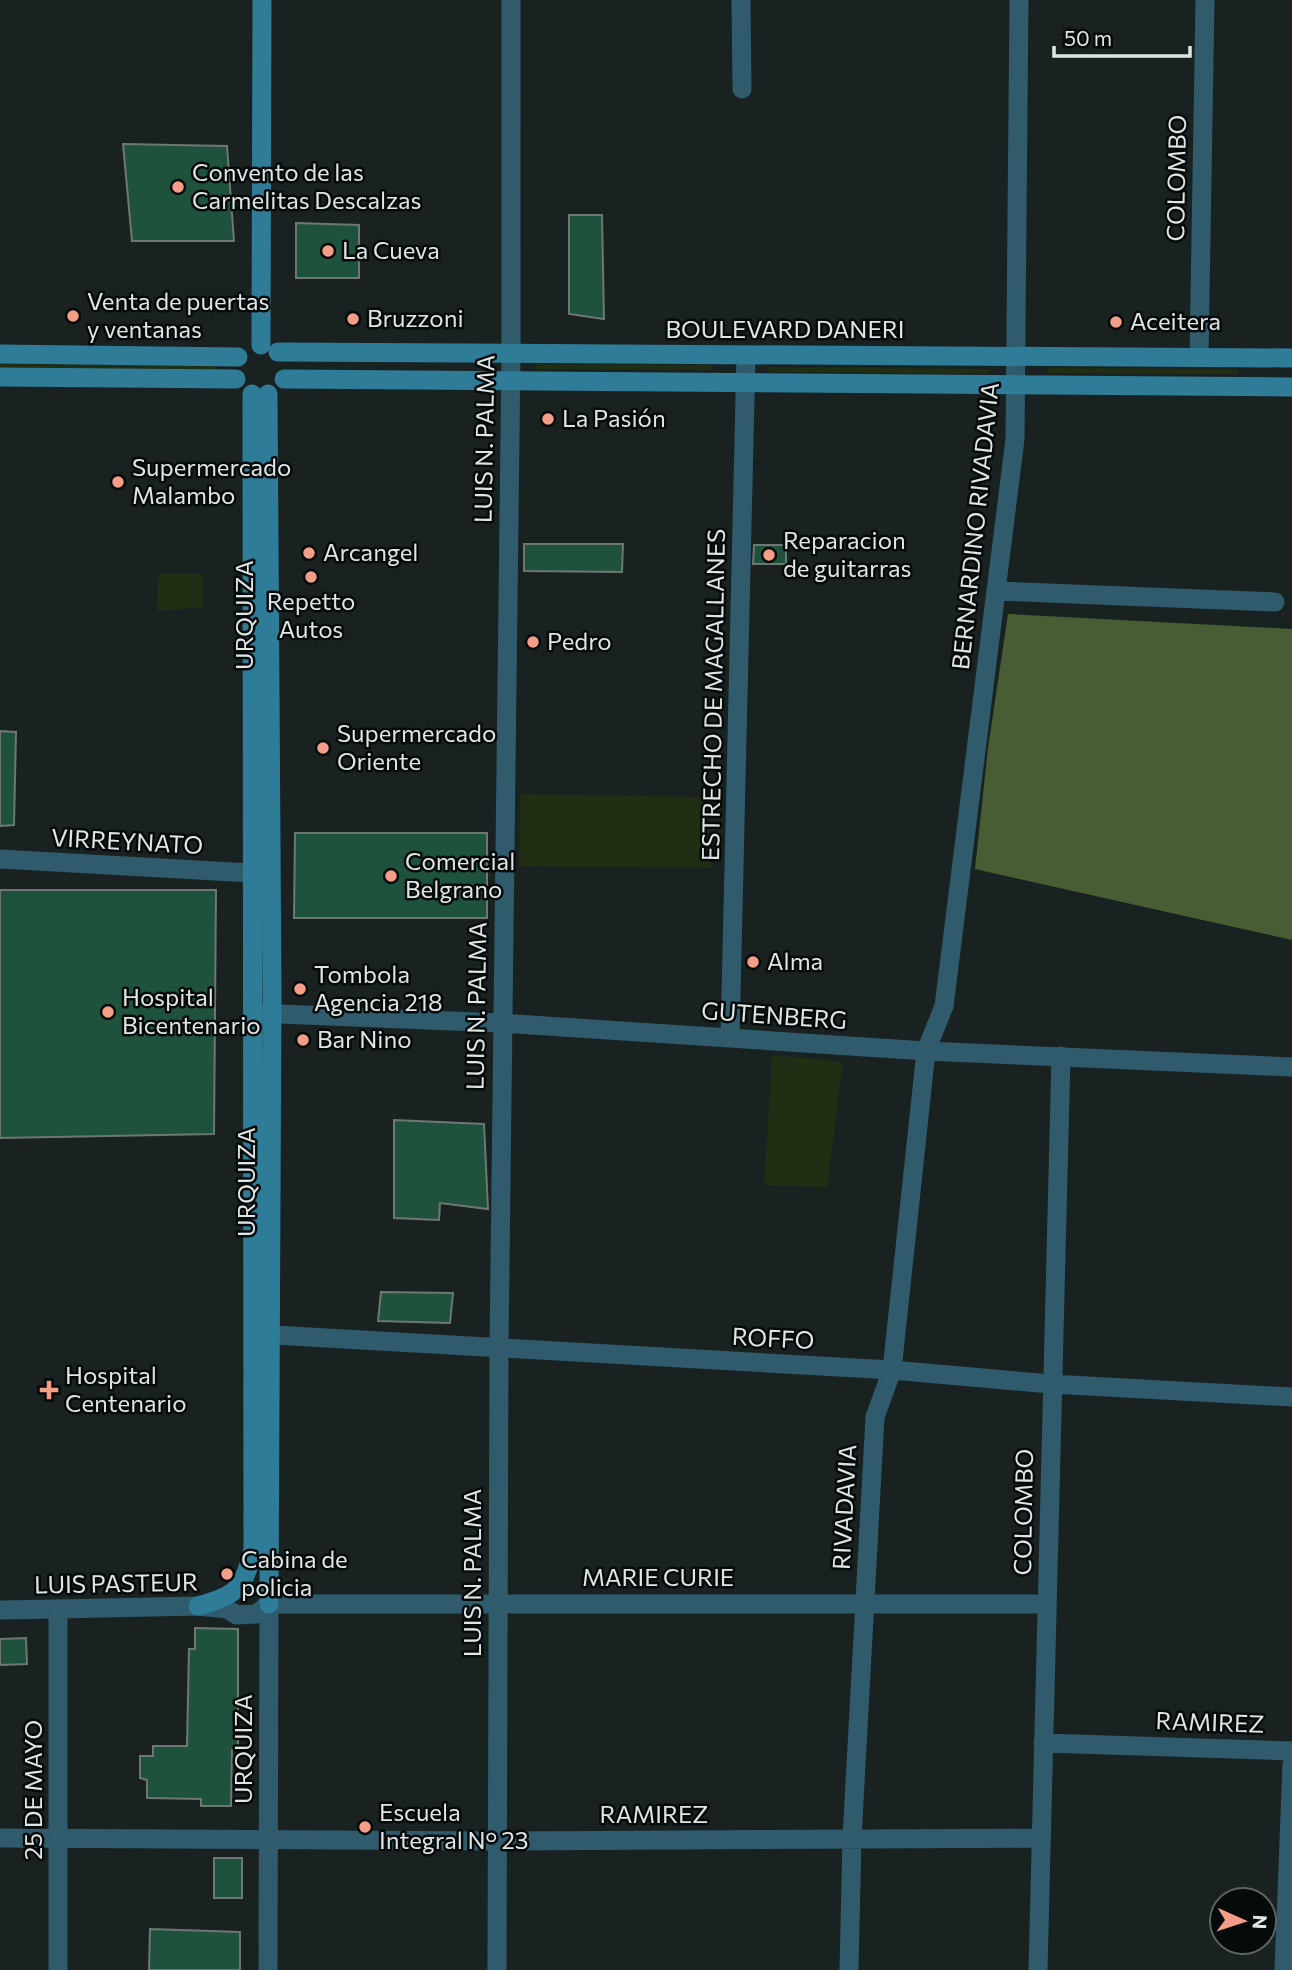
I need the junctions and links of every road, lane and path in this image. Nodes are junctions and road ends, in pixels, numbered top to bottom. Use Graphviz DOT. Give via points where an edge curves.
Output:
graph roads {
  1 [pos="262,0"];
  2 [pos="511,0"];
  3 [pos="741,0"];
  4 [pos="1019,0"];
  5 [pos="1205,0"];
  6 [pos="742,89"];
  7 [pos="270,348"];
  8 [pos="396,353"];
  9 [pos="511,353"];
  10 [pos="0,354"];
  11 [pos="746,355"];
  12 [pos="1017,356"];
  13 [pos="238,357"];
  14 [pos="1199,357"];
  15 [pos="1253,358"];
  16 [pos="1292,358"];
  17 [pos="0,377"];
  18 [pos="236,379"];
  19 [pos="284,379"];
  20 [pos="395,379"];
  21 [pos="510,380"];
  22 [pos="746,382"];
  23 [pos="1017,384"];
  24 [pos="1252,386"];
  25 [pos="1292,387"];
  26 [pos="260,394"];
  27 [pos="996,592"];
  28 [pos="1275,602"];
  29 [pos="0,859"];
  30 [pos="251,873"];
  31 [pos="261,1013"];
  32 [pos="501,1024"];
  33 [pos="730,1037"];
  34 [pos="926,1051"];
  35 [pos="1061,1056"];
  36 [pos="1292,1067"];
  37 [pos="251,1334"];
  38 [pos="272,1335"];
  39 [pos="499,1348"];
  40 [pos="892,1370"];
  41 [pos="1051,1384"];
  42 [pos="1292,1397"];
  43 [pos="497,1602"];
  44 [pos="269,1604"];
  45 [pos="865,1604"];
  46 [pos="1046,1604"];
  47 [pos="198,1606"];
  48 [pos="58,1609"];
  49 [pos="0,1611"];
  50 [pos="1043,1743"];
  51 [pos="1292,1751"];
  52 [pos="1292,1764"];
  53 [pos="0,1838"];
  54 [pos="58,1838"];
  55 [pos="852,1838"];
  56 [pos="1041,1838"];
  57 [pos="268,1840"];
  58 [pos="497,1841"];
  59 [pos="58,1970"];
  60 [pos="268,1970"];
  61 [pos="497,1970"];
  62 [pos="849,1970"];
  63 [pos="1038,1970"];
  64 [pos="1284,1970"];
  1 -- 7 [label="main road"];
  2 -- 9 [label="street, LUIS N. PALMA"];
  3 -- 6 [label="street"];
  4 -- 12 [label="street, BERNARDINO RIVADAVIA"];
  5 -- 14 [label="street, COLOMBO"];
  7 -- 8 [label="main road, BOULEVARD DANERI"];
  7 -- 13 [label="main road" via="248,348"];
  7 -- 19 [label="main road" via="285,364"];
  8 -- 9 [label="main road, BOULEVARD DANERI"];
  8 -- 20 [label="main road"];
  9 -- 11 [label="main road, BOULEVARD DANERI"];
  9 -- 21 [label="street, LUIS N. PALMA"];
  10 -- 13 [label="main road"];
  11 -- 12 [label="main road, BOULEVARD DANERI"];
  11 -- 22 [label="street, ESTRECHO DE MAGALLANES"];
  12 -- 14 [label="main road, BOULEVARD DANERI"];
  12 -- 23 [label="street, BERNARDINO RIVADAVIA"];
  13 -- 18 [label="main road"];
  14 -- 15 [label="main road, BOULEVARD DANERI"];
  15 -- 16 [label="main road, BOULEVARD DANERI"];
  15 -- 24 [label="main road"];
  17 -- 18 [label="main road"];
  18 -- 26 [label="main road"];
  19 -- 20 [label="main road"];
  19 -- 26 [label="main road"];
  20 -- 21 [label="main road"];
  21 -- 22 [label="main road"];
  21 -- 32 [label="street, LUIS N. PALMA"];
  22 -- 23 [label="main road"];
  22 -- 33 [label="street, ESTRECHO DE MAGALLANES"];
  23 -- 24 [label="main road"];
  23 -- 27 [label="street, BERNARDINO RIVADAVIA" via="1015,439"];
  24 -- 25 [label="main road"];
  26 -- 30 [label="main road, URQUIZA"];
  26 -- 31 [label="main road, URQUIZA"];
  27 -- 28 [label="street"];
  27 -- 34 [label="street, BERNARDINO RIVADAVIA" via="944,1006"];
  29 -- 30 [label="street, VIRREYNATO"];
  30 -- 31 [label="main road, URQUIZA"];
  31 -- 32 [label="street, GUTENBERG"];
  31 -- 37 [label="main road, URQUIZA"];
  31 -- 38 [label="main road, URQUIZA"];
  32 -- 33 [label="street, GUTENBERG"];
  32 -- 39 [label="street, LUIS N. PALMA"];
  33 -- 34 [label="street, GUTENBERG"];
  34 -- 35 [label="street, GUTENBERG"];
  34 -- 40 [label="street, RIVADAVIA"];
  35 -- 36 [label="street, GUTENBERG"];
  35 -- 41 [label="street, COLOMBO"];
  37 -- 38 [label="street, ROFFO"];
  37 -- 47 [label="main road, URQUIZA" via="253,1549 247,1577 230,1597"];
  38 -- 39 [label="street, ROFFO"];
  38 -- 44 [label="main road, URQUIZA"];
  39 -- 40 [label="street, ROFFO"];
  39 -- 43 [label="street, LUIS N. PALMA"];
  40 -- 41 [label="street, ROFFO"];
  40 -- 45 [label="street, RIVADAVIA" via="875,1417"];
  41 -- 42 [label="street, ROFFO"];
  41 -- 46 [label="street, COLOMBO"];
  43 -- 44 [label="street, MARIE CURIE"];
  43 -- 45 [label="street, MARIE CURIE"];
  43 -- 58 [label="street, LUIS N. PALMA"];
  44 -- 47 [label="street, LUIS PASTEUR" via="256,1614 237,1615 227,1609"];
  44 -- 57 [label="street, URQUIZA"];
  45 -- 46 [label="street, MARIE CURIE"];
  45 -- 55 [label="street, RIVADAVIA"];
  46 -- 50 [label="street, COLOMBO"];
  47 -- 48 [label="street, LUIS PASTEUR"];
  48 -- 49 [label="street, LUIS PASTEUR"];
  48 -- 54 [label="street, 25 DE MAYO"];
  50 -- 51 [label="street, RAMIREZ"];
  50 -- 56 [label="street, COLOMBO"];
  52 -- 64 [label="street"];
  53 -- 54 [label="street, RAMIREZ"];
  54 -- 57 [label="street, RAMIREZ"];
  54 -- 59 [label="street, 25 DE MAYO"];
  55 -- 56 [label="street, RAMIREZ"];
  55 -- 58 [label="street, RAMIREZ"];
  55 -- 62 [label="street, RIVADAVIA"];
  56 -- 63 [label="street, COLOMBO"];
  57 -- 58 [label="street, RAMIREZ"];
  57 -- 60 [label="street, URQUIZA"];
  58 -- 61 [label="street, LUIS N. PALMA"];
}
